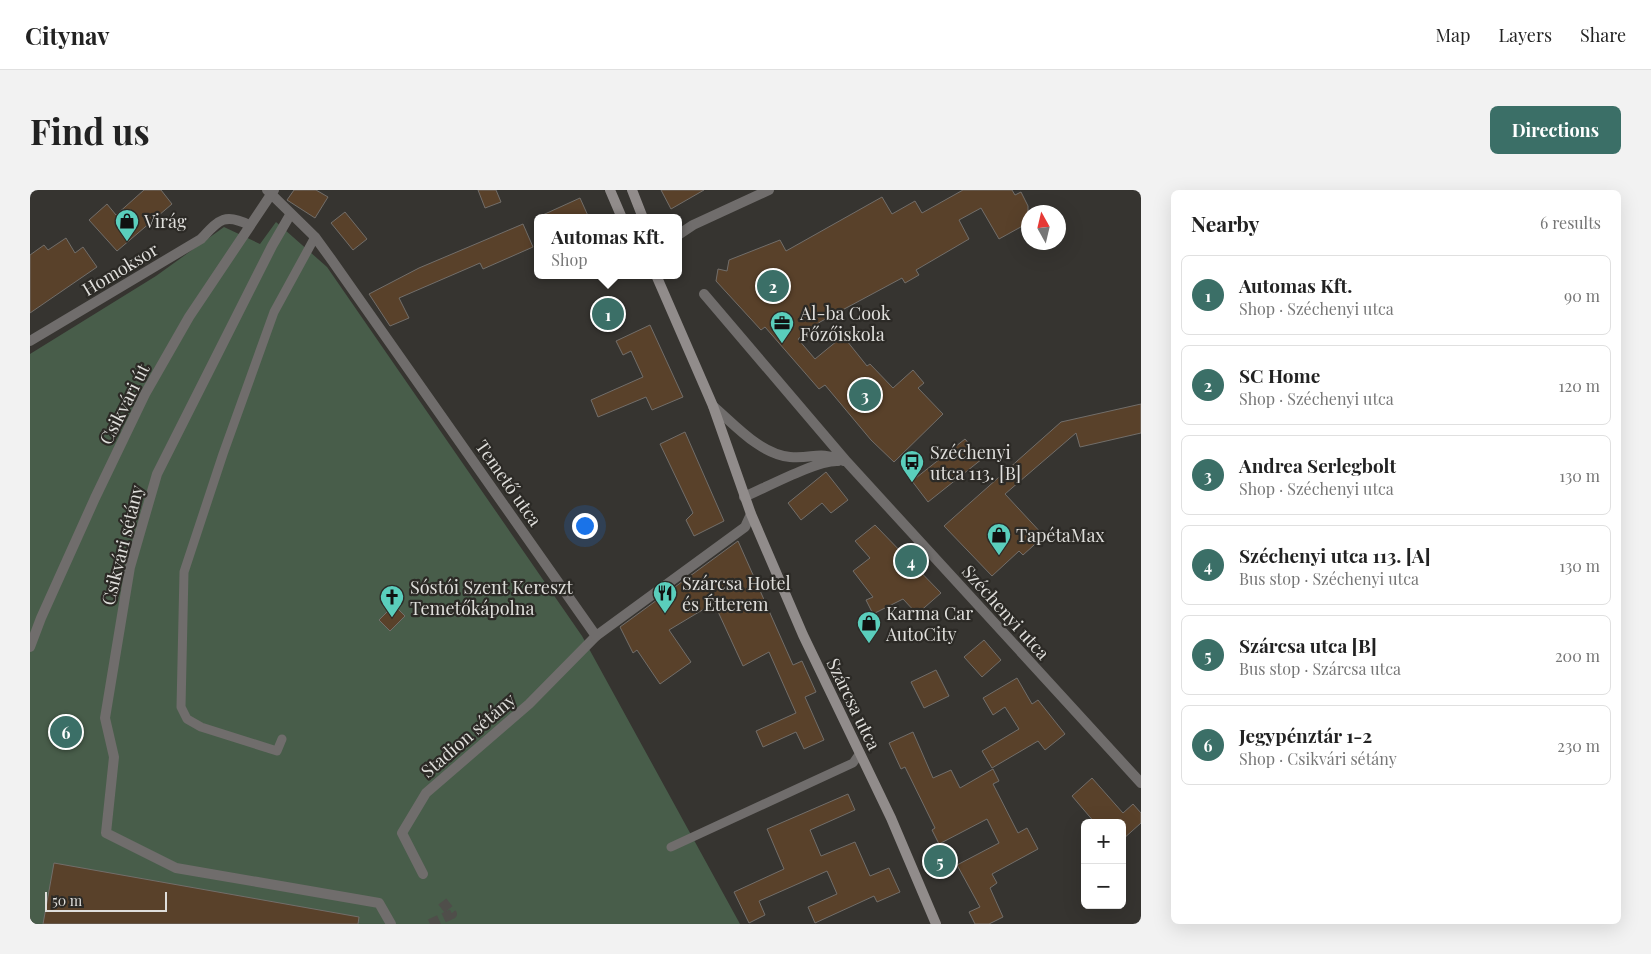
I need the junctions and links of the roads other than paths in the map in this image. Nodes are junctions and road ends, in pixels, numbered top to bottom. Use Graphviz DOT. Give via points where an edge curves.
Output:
graph roads {
  1 [pos="610,190"];
  2 [pos="632,190"];
  3 [pos="769,190"];
  4 [pos="271,192"];
  5 [pos="620,214"];
  6 [pos="641,214"];
  7 [pos="290,215"];
  8 [pos="249,224"];
  9 [pos="693,225"];
  10 [pos="682,227"];
  11 [pos="682,232"];
  12 [pos="315,237"];
  13 [pos="658,279"];
  14 [pos="704,294"];
  15 [pos="30,341"];
  16 [pos="713,406"];
  17 [pos="847,462"];
  18 [pos="744,496"];
  19 [pos="751,514"];
  20 [pos="596,636"];
  21 [pos="30,647"];
  22 [pos="282,739"];
  23 [pos="860,753"];
  24 [pos="1141,783"];
  25 [pos="671,848"];
  26 [pos="423,874"];
  27 [pos="392,924"];
  28 [pos="936,924"];
  1 -- 5 [label="main road"];
  2 -- 6 [label="main road"];
  3 -- 9 [label="street"];
  4 -- 7 [label="street, Temető utca"];
  4 -- 8 [label="street, Csikvári út"];
  7 -- 12 [label="street, Temető utca"];
  7 -- 27 [label="street, Csikvári sétány" via="157,474 130,567 105,718 114,757 106,833 176,868 379,903"];
  8 -- 15 [label="street, Homoksor" via="236,217 219,220 201,239"];
  8 -- 21 [label="street, Csikvári út" via="188,317 145,394"];
  9 -- 10 [label="street"];
  9 -- 11 [label="street"];
  12 -- 20 [label="street, Temető utca"];
  12 -- 22 [label="lane" via="271,321 184,572 181,707 187,719 201,727 277,751"];
  13 -- 16 [label="main road, Széchenyi utca"];
  14 -- 17 [label="street, Széchenyi utca"];
  16 -- 17 [label="street, Széchenyi utca" via="752,440 770,451 790,457 827,454"];
  16 -- 18 [label="main road, Széchenyi utca"];
  17 -- 18 [label="street" via="829,461"];
  17 -- 24 [label="street, Széchenyi utca"];
  18 -- 19 [label="main road, Szárcsa utca"];
  19 -- 20 [label="street" via="745,527"];
  19 -- 23 [label="main road, Szárcsa utca" via="803,635"];
  20 -- 26 [label="street, Stadion sétány" via="529,704 426,793 402,833"];
  23 -- 25 [label="lane" via="853,763"];
  23 -- 28 [label="main road, Szárcsa utca"];
}
